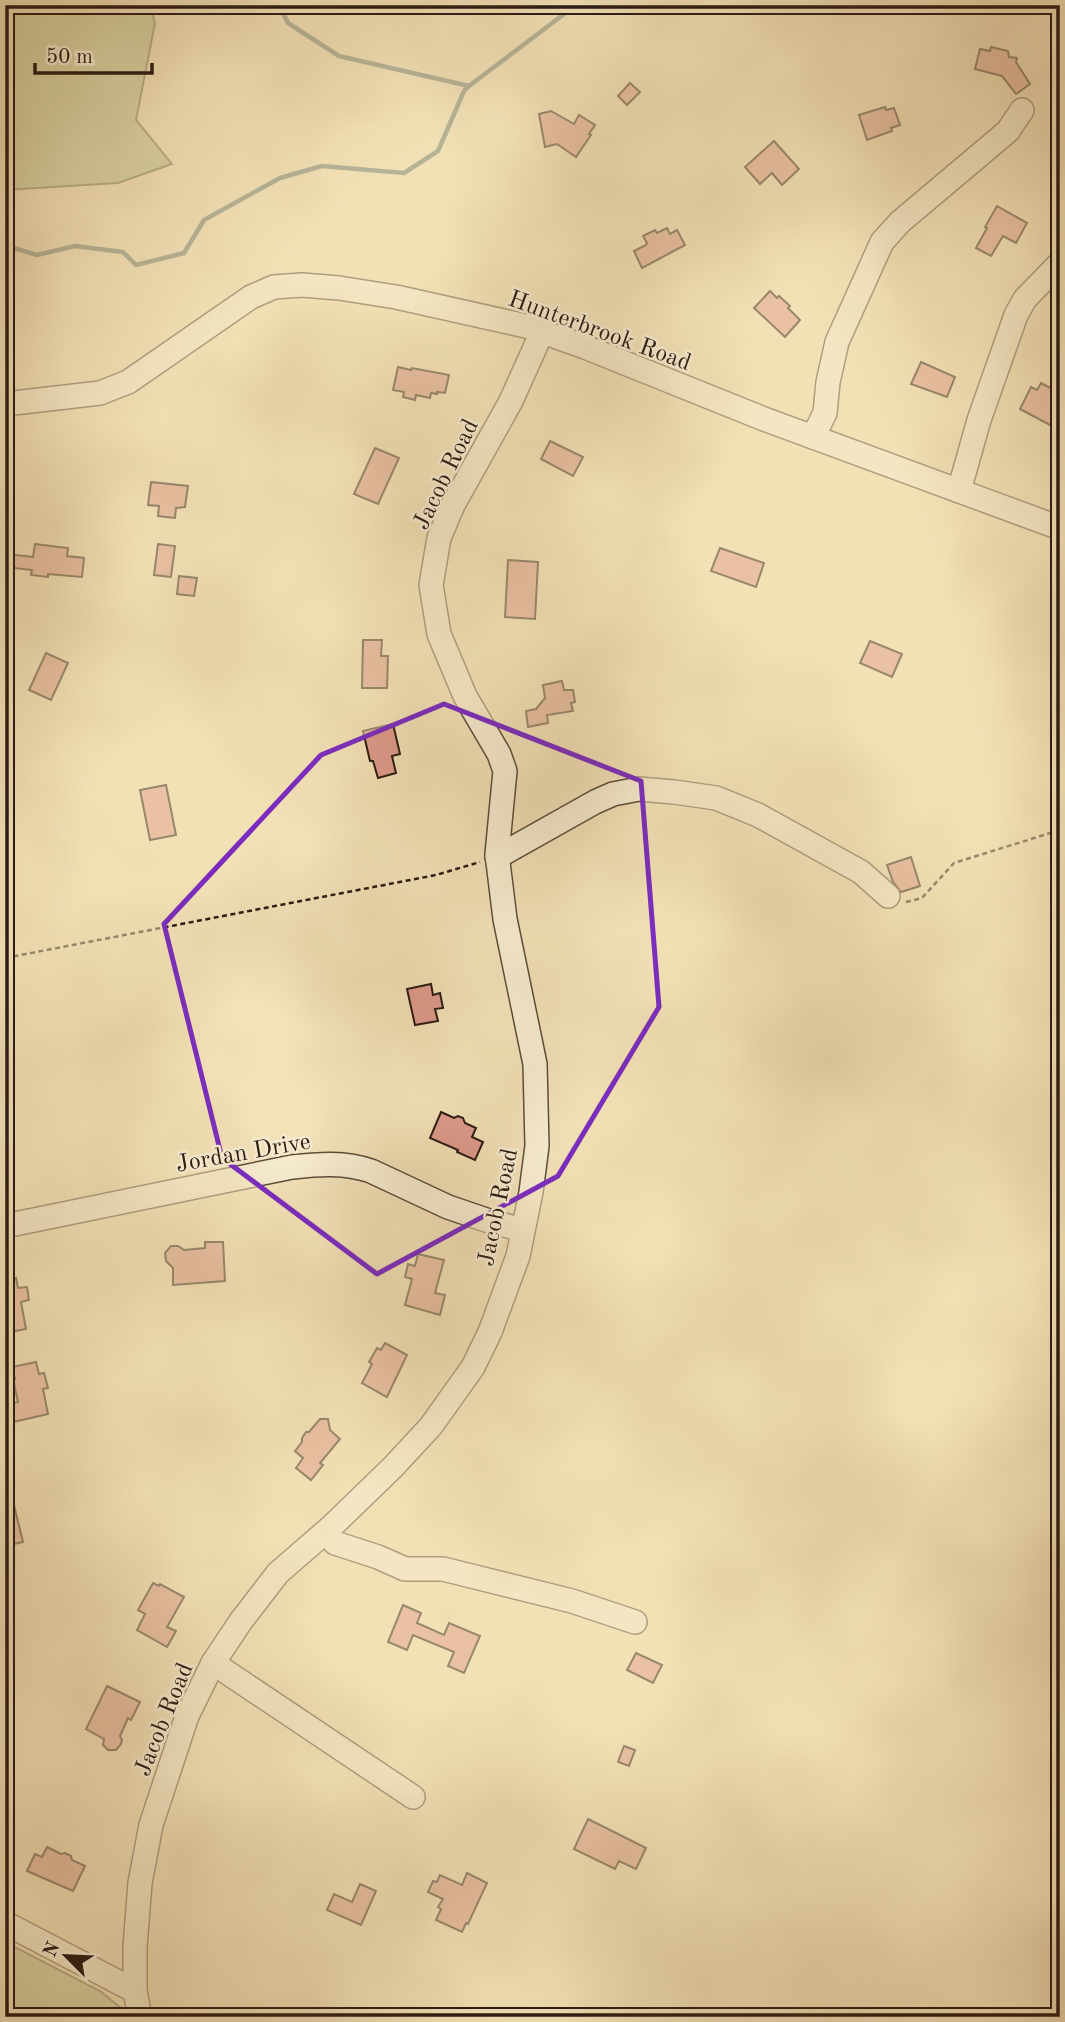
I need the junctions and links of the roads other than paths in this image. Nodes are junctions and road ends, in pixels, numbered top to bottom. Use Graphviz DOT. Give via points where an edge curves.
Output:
graph roads {
  1 [pos="1022,110"];
  2 [pos="1060,263"];
  3 [pos="542,332"];
  4 [pos="5,404"];
  5 [pos="813,438"];
  6 [pos="960,491"];
  7 [pos="1060,528"];
  8 [pos="497,857"];
  9 [pos="888,896"];
  10 [pos="5,1226"];
  11 [pos="523,1230"];
  12 [pos="326,1532"];
  13 [pos="635,1622"];
  14 [pos="213,1662"];
  15 [pos="413,1797"];
  16 [pos="5,1923"];
  17 [pos="135,1991"];
  18 [pos="140,2017"];
  1 -- 5 [label="street" via="1008,131 882,242 836,342 825,413"];
  2 -- 6 [label="street" via="1016,315 979,419"];
  3 -- 4 [label="street, Hunterbrook Road" via="385,296 302,285 274,287 251,297 128,382 100,393"];
  3 -- 5 [label="street, Hunterbrook Road"];
  3 -- 8 [label="street, Jacob Road" via="511,401 453,505 439,538 431,585 439,635 505,771"];
  5 -- 6 [label="street, Hunterbrook Road"];
  6 -- 7 [label="street, Hunterbrook Road"];
  8 -- 9 [label="street" via="613,794 639,789 674,792 716,798 758,815 861,872"];
  8 -- 11 [label="street, Jacob Road" via="535,1064 537,1146"];
  10 -- 11 [label="street, Jordan Drive" via="292,1167 335,1164 371,1171 448,1207"];
  11 -- 12 [label="street, Jacob Road" via="513,1269 473,1367 431,1426"];
  12 -- 13 [label="street" via="335,1543 405,1569 443,1569"];
  12 -- 14 [label="street, Jacob Road" via="278,1573"];
  14 -- 15 [label="street"];
  14 -- 17 [label="street, Jacob Road" via="187,1716 151,1825 140,1883"];
  16 -- 17 [label="street"];
  17 -- 18 [label="street, Jacob Road"];
}
